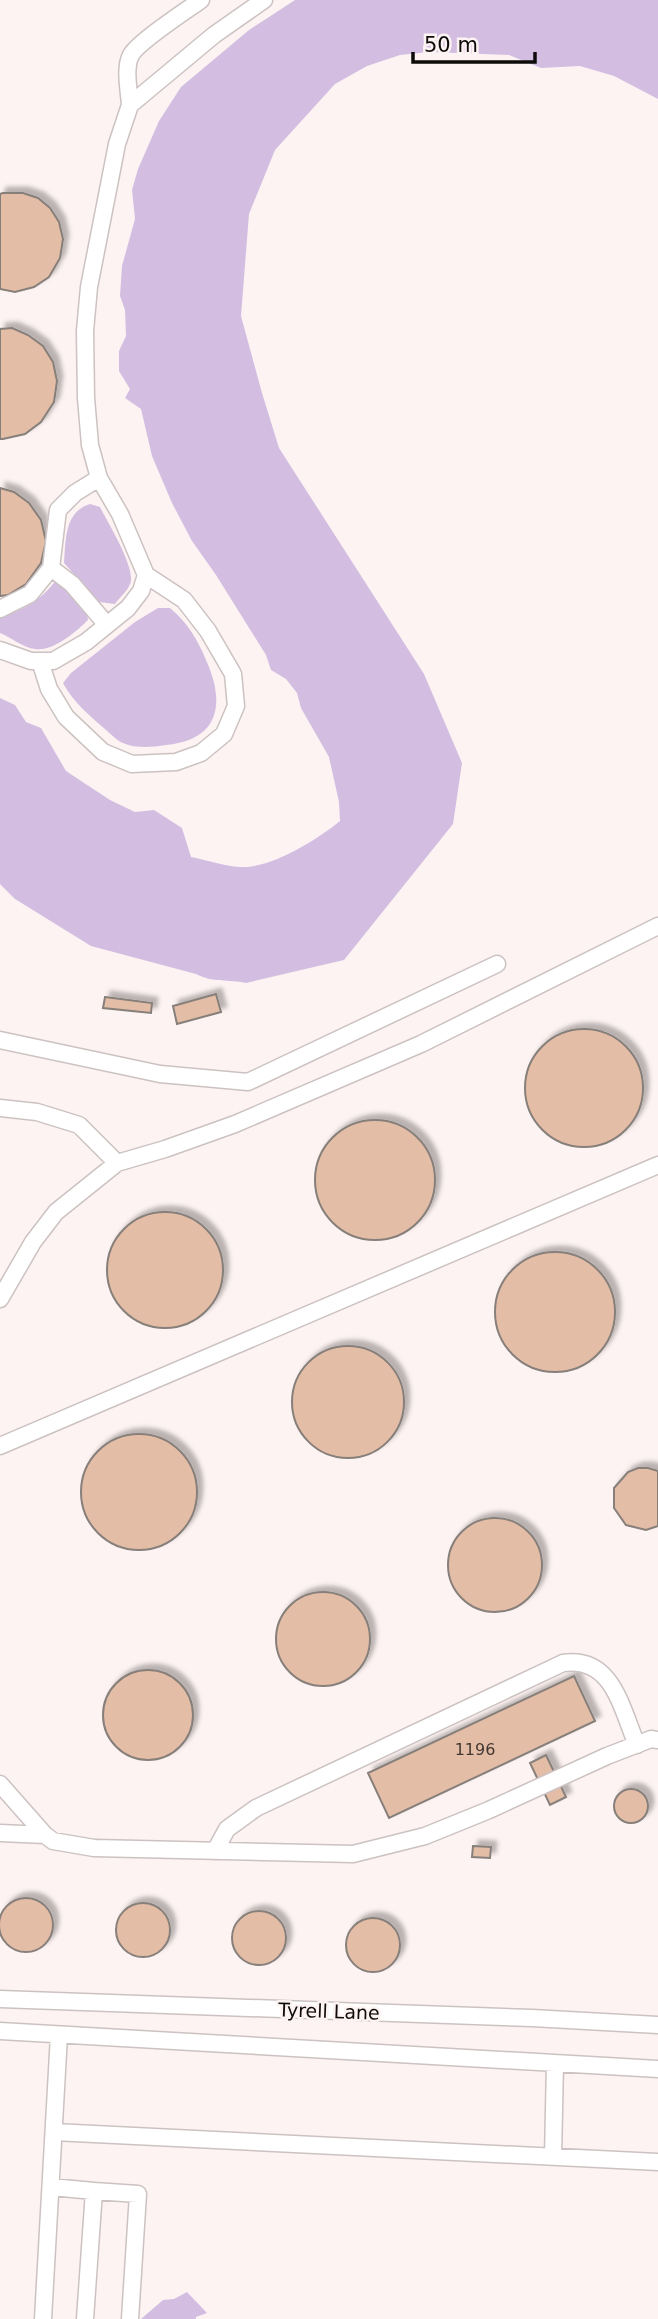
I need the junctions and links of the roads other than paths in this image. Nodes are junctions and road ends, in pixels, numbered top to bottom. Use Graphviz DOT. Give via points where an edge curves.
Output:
graph roads {
  1 [pos="201,0"];
  2 [pos="264,0"];
  3 [pos="130,104"];
  4 [pos="99,478"];
  5 [pos="51,568"];
  6 [pos="146,575"];
  7 [pos="0,609"];
  8 [pos="107,625"];
  9 [pos="0,650"];
  10 [pos="40,661"];
  11 [pos="658,926"];
  12 [pos="497,964"];
  13 [pos="0,1040"];
  14 [pos="0,1108"];
  15 [pos="117,1163"];
  16 [pos="658,1165"];
  17 [pos="0,1299"];
  18 [pos="0,1446"];
  19 [pos="658,1740"];
  20 [pos="637,1745"];
  21 [pos="0,1784"];
  22 [pos="0,1833"];
  23 [pos="45,1835"];
  24 [pos="215,1851"];
  25 [pos="0,1998"];
  26 [pos="658,2025"];
  27 [pos="0,2031"];
  28 [pos="59,2035"];
  29 [pos="555,2063"];
  30 [pos="658,2069"];
  31 [pos="54,2132"];
  32 [pos="553,2157"];
  33 [pos="658,2162"];
  34 [pos="51,2187"];
  35 [pos="94,2190"];
  36 [pos="43,2319"];
  37 [pos="85,2319"];
  38 [pos="130,2319"];
  1 -- 3 [label="lane" via="131,54"];
  2 -- 3 [label="lane"];
  3 -- 4 [label="lane" via="114,157 85,331 90,445"];
  4 -- 5 [label="lane" via="58,510"];
  4 -- 6 [label="lane"];
  5 -- 7 [label="lane" via="30,594"];
  5 -- 8 [label="lane" via="72,584"];
  6 -- 8 [label="lane" via="128,608"];
  6 -- 10 [label="lane" via="184,600 233,674 236,706 224,734 201,753 176,762 132,764 103,752 66,717 49,689"];
  8 -- 10 [label="lane" via="53,661"];
  9 -- 10 [label="lane"];
  11 -- 15 [label="lane" via="421,1044 235,1124"];
  12 -- 13 [label="lane" via="248,1082 160,1074"];
  14 -- 15 [label="lane" via="37,1112 79,1125"];
  15 -- 17 [label="lane" via="56,1212"];
  16 -- 18 [label="lane"];
  19 -- 20 [label="lane"];
  20 -- 24 [label="lane" via="425,1836 353,1854"];
  20 -- 24 [label="lane" via="609,1679 594,1666 563,1663 256,1808 227,1829"];
  21 -- 23 [label="lane"];
  22 -- 23 [label="lane"];
  23 -- 24 [label="lane" via="54,1841 94,1847"];
  25 -- 26 [label="lane, Tyrell Lane"];
  27 -- 28 [label="lane"];
  28 -- 29 [label="lane"];
  28 -- 31 [label="lane"];
  29 -- 30 [label="lane"];
  29 -- 32 [label="lane"];
  31 -- 32 [label="lane"];
  31 -- 34 [label="lane"];
  32 -- 33 [label="lane"];
  34 -- 35 [label="lane"];
  34 -- 36 [label="lane"];
  35 -- 37 [label="lane"];
  35 -- 38 [label="lane" via="138,2194"];
}
